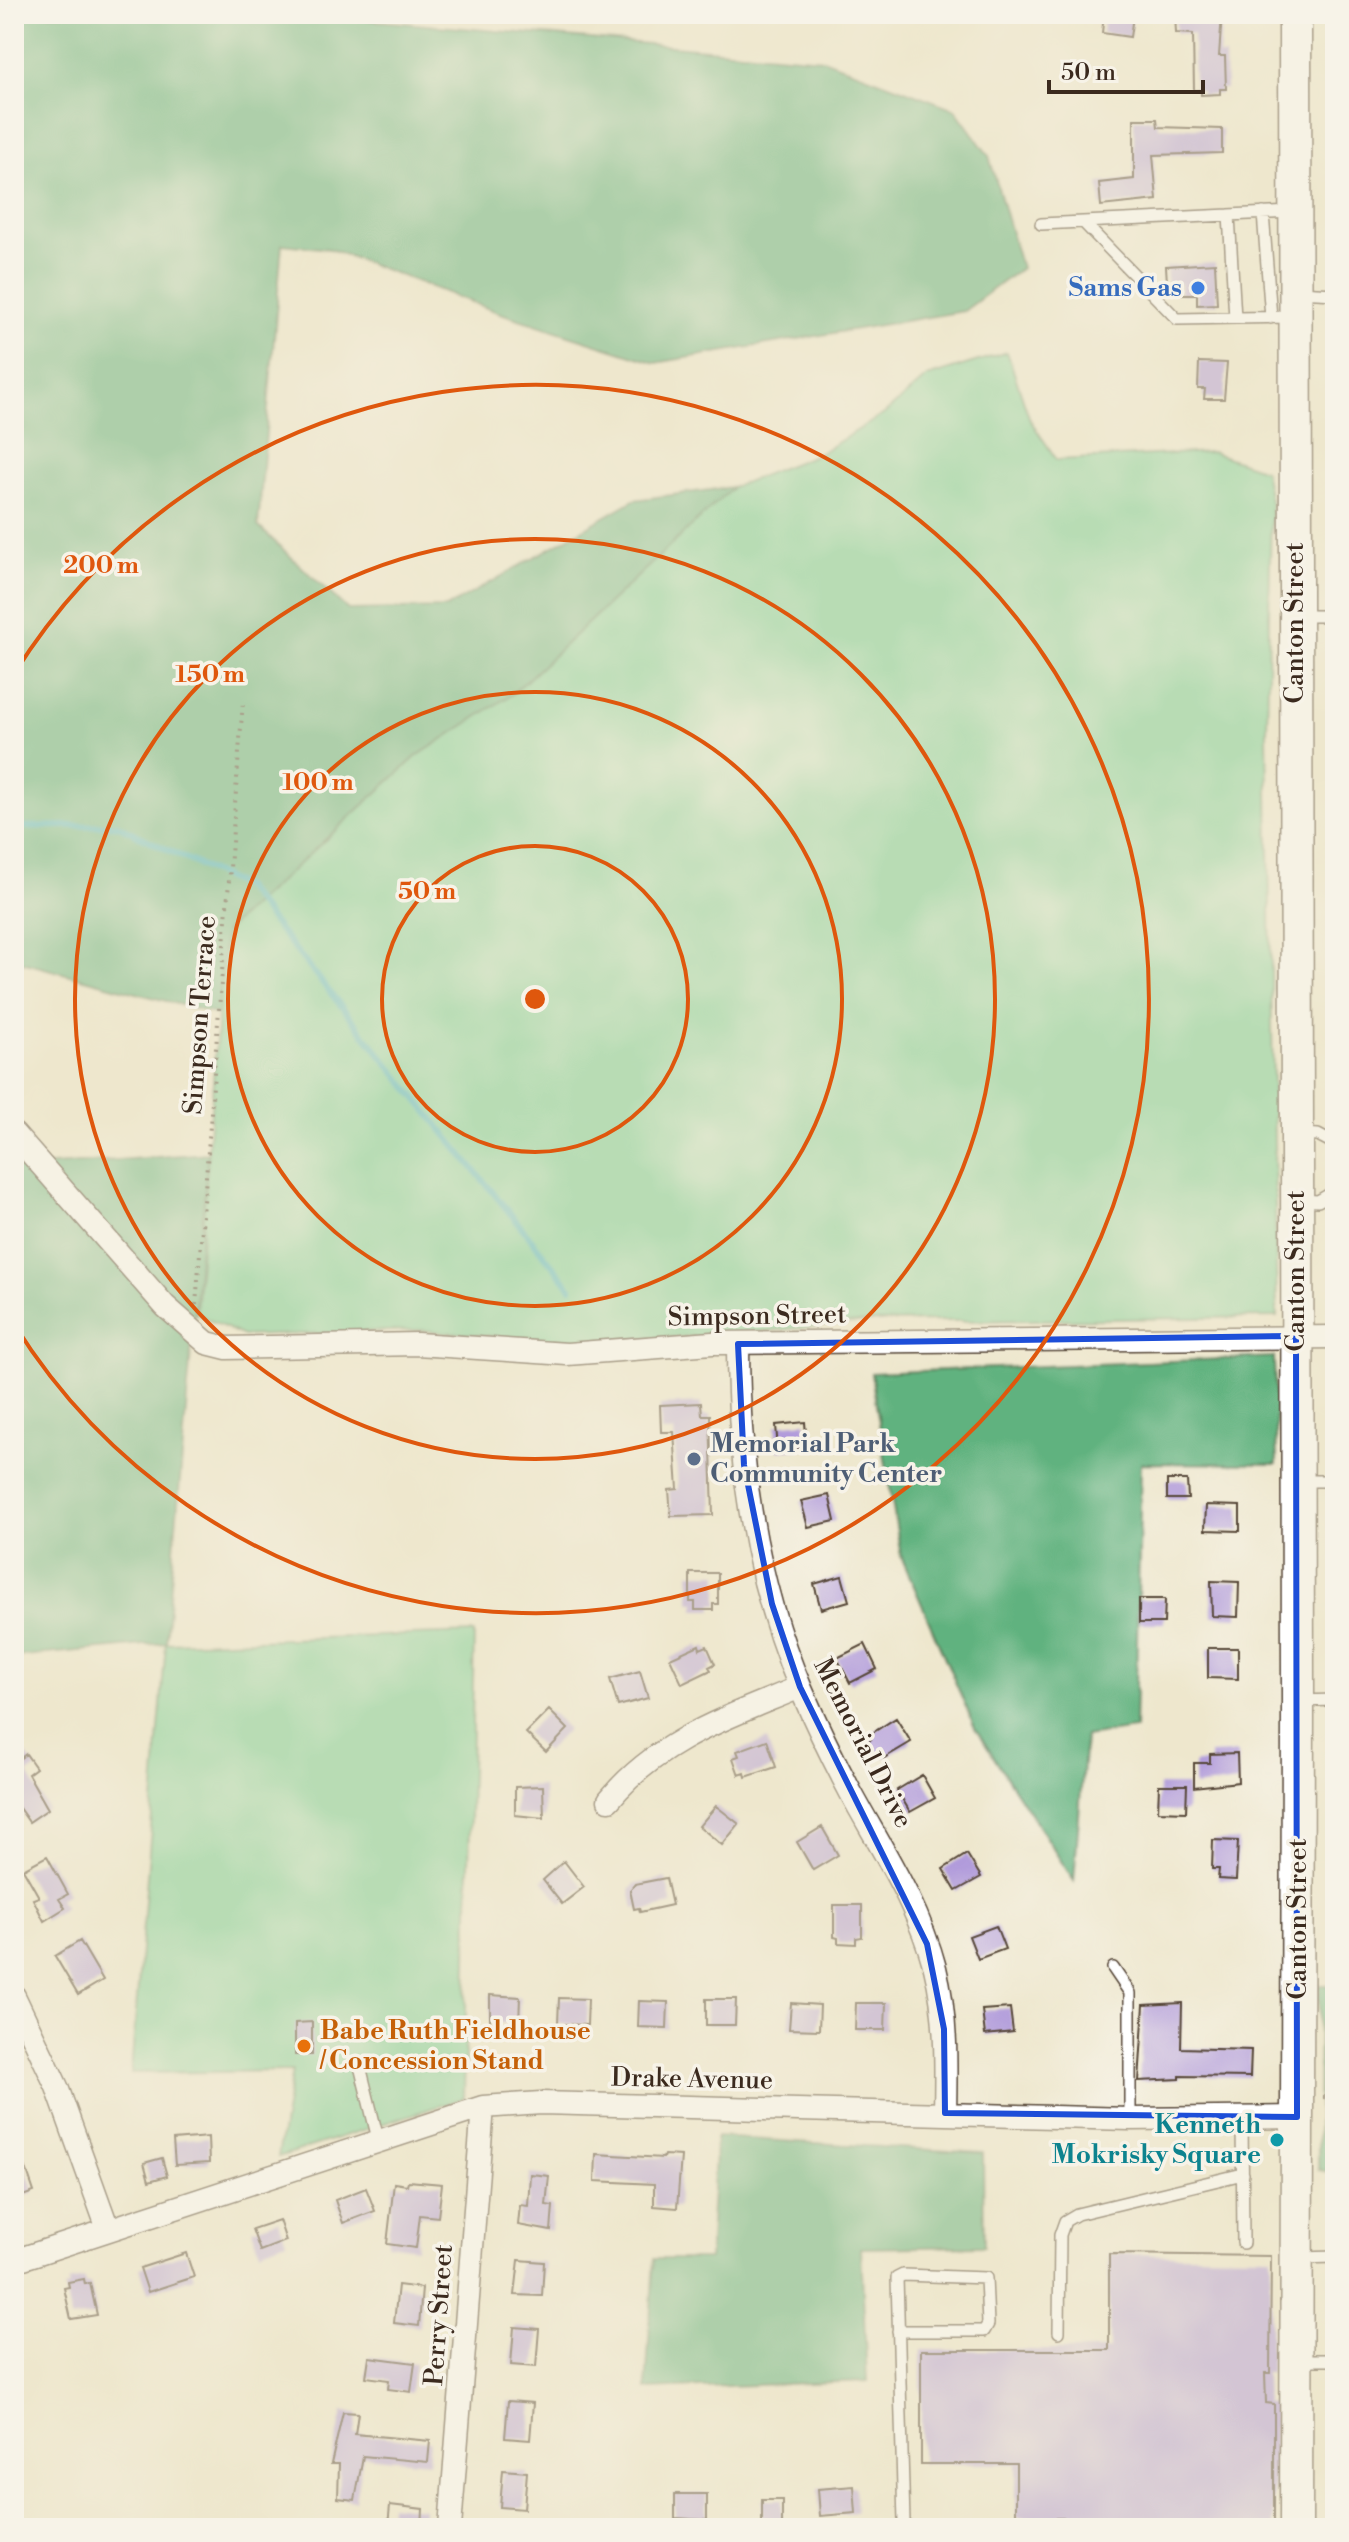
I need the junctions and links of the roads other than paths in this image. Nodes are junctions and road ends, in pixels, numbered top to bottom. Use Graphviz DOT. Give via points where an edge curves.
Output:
graph roads {
  1 [pos="1295,14"];
  2 [pos="1278,213"];
  3 [pos="1229,215"];
  4 [pos="1083,222"];
  5 [pos="1041,224"];
  6 [pos="1335,294"];
  7 [pos="1286,309"];
  8 [pos="1235,318"];
  9 [pos="1295,616"];
  10 [pos="1335,616"];
  11 [pos="14,1134"];
  12 [pos="1297,1134"];
  13 [pos="1335,1144"];
  14 [pos="1335,1191"];
  15 [pos="1296,1200"];
  16 [pos="1296,1336"];
  17 [pos="1335,1337"];
  18 [pos="738,1344"];
  19 [pos="1297,1481"];
  20 [pos="1335,1481"];
  21 [pos="800,1687"];
  22 [pos="1335,1700"];
  23 [pos="1298,1701"];
  24 [pos="609,1800"];
  25 [pos="1113,1968"];
  26 [pos="14,1996"];
  27 [pos="361,2070"];
  28 [pos="483,2107"];
  29 [pos="945,2113"];
  30 [pos="1242,2117"];
  31 [pos="1297,2117"];
  32 [pos="1130,2119"];
  33 [pos="378,2139"];
  34 [pos="1243,2174"];
  35 [pos="108,2229"];
  36 [pos="1243,2243"];
  37 [pos="1335,2257"];
  38 [pos="1296,2258"];
  39 [pos="14,2261"];
  40 [pos="898,2331"];
  41 [pos="1059,2332"];
  42 [pos="1296,2360"];
  43 [pos="1335,2360"];
  44 [pos="450,2528"];
  45 [pos="905,2528"];
  46 [pos="1296,2528"];
  1 -- 2 [label="main road, Canton Street"];
  2 -- 3 [label="lane"];
  2 -- 7 [label="main road, Canton Street"];
  3 -- 4 [label="lane"];
  3 -- 8 [label="lane"];
  4 -- 5 [label="lane"];
  4 -- 8 [label="lane" via="1177,319"];
  6 -- 7 [label="lane"];
  7 -- 8 [label="lane"];
  7 -- 9 [label="main road, Canton Street"];
  9 -- 10 [label="lane"];
  9 -- 12 [label="main road, Canton Street"];
  11 -- 18 [label="street, Simpson Street" via="186,1328 207,1343 242,1350 417,1344 567,1354"];
  12 -- 13 [label="lane" via="1318,1135"];
  12 -- 15 [label="main road, Canton Street"];
  14 -- 15 [label="lane" via="1318,1201"];
  15 -- 16 [label="main road, Canton Street"];
  16 -- 17 [label="street, Simpson Street"];
  16 -- 18 [label="street, Simpson Street"];
  16 -- 19 [label="main road, Canton Street"];
  18 -- 21 [label="street, Memorial Drive" via="744,1465 754,1529"];
  19 -- 20 [label="lane"];
  19 -- 23 [label="main road, Canton Street"];
  21 -- 24 [label="street" via="675,1741"];
  21 -- 29 [label="street, Memorial Drive" via="905,1889 927,1944 944,2029"];
  22 -- 23 [label="lane"];
  23 -- 31 [label="main road, Canton Street"];
  25 -- 32 [label="lane" via="1130,1993"];
  26 -- 35 [label="street" via="57,2087"];
  27 -- 33 [label="lane"];
  28 -- 29 [label="street, Drake Avenue" via="541,2103"];
  28 -- 33 [label="street, Drake Avenue"];
  28 -- 44 [label="street, Perry Street"];
  29 -- 32 [label="street, Drake Avenue"];
  30 -- 31 [label="street, Drake Avenue"];
  30 -- 32 [label="street, Drake Avenue"];
  30 -- 34 [label="lane"];
  31 -- 38 [label="main road, Canton Street"];
  33 -- 35 [label="street, Drake Avenue"];
  34 -- 36 [label="lane"];
  34 -- 41 [label="lane" via="1065,2221 1060,2235"];
  35 -- 39 [label="street, Drake Avenue"];
  37 -- 38 [label="lane"];
  38 -- 42 [label="main road, Canton Street"];
  40 -- 40 [label="lane" via="898,2276 986,2278 984,2331"];
  40 -- 45 [label="lane"];
  42 -- 43 [label="lane"];
  42 -- 46 [label="main road, Canton Street"];
}
